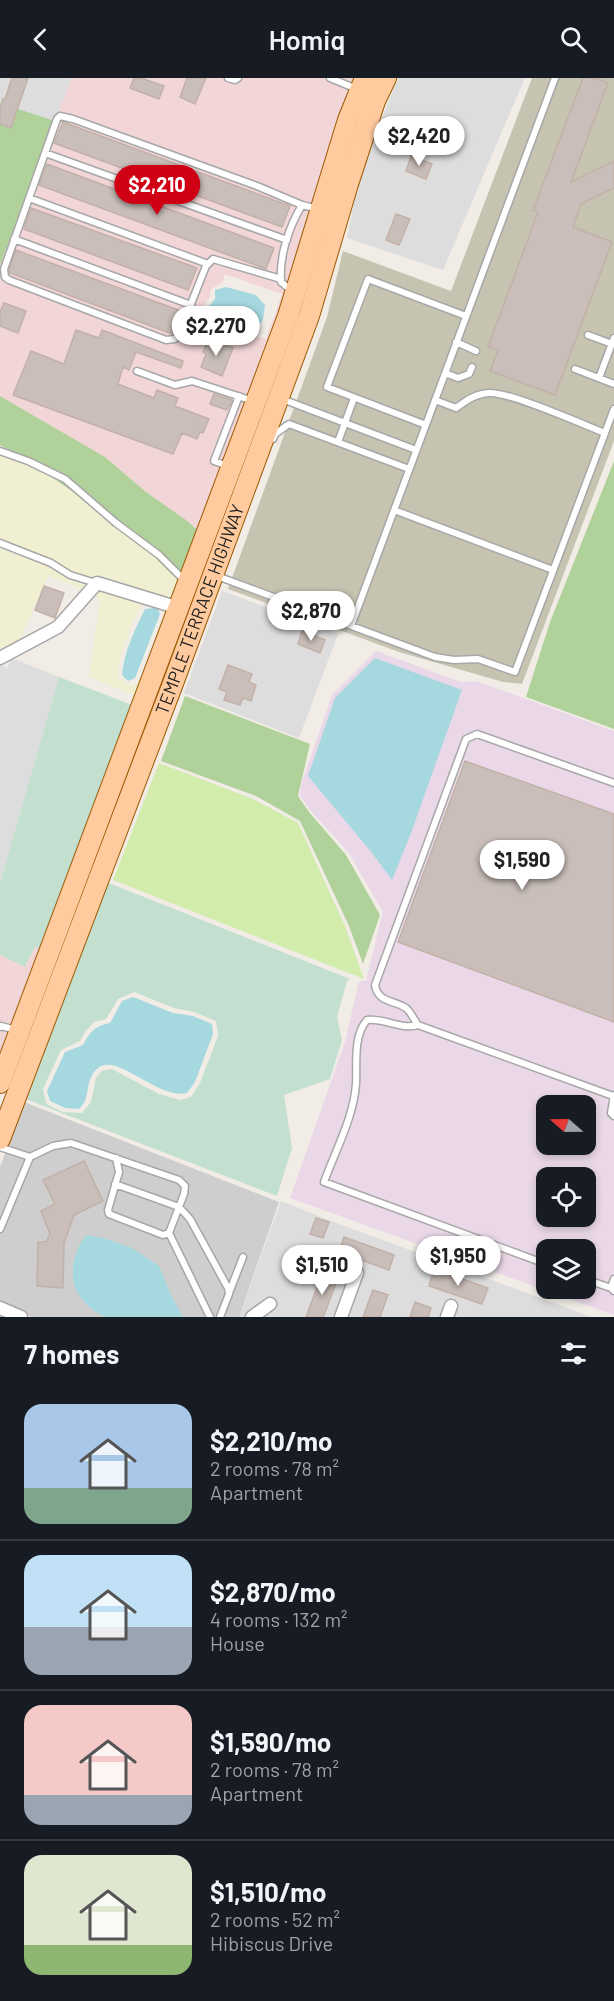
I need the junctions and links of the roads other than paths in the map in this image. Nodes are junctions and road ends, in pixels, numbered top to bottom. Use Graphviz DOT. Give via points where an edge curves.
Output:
graph roads {
  1 [pos="228,78"];
  2 [pos="238,78"];
  3 [pos="330,78"];
  4 [pos="386,78"];
  5 [pos="555,78"];
  6 [pos="363,84"];
  7 [pos="45,153"];
  8 [pos="29,198"];
  9 [pos="311,207"];
  10 [pos="14,239"];
  11 [pos="287,240"];
  12 [pos="208,264"];
  13 [pos="281,279"];
  14 [pos="295,293"];
  15 [pos="191,305"];
  16 [pos="466,316"];
  17 [pos="588,335"];
  18 [pos="613,341"];
  19 [pos="456,342"];
  20 [pos="476,351"];
  21 [pos="472,367"];
  22 [pos="575,369"];
  23 [pos="137,371"];
  24 [pos="445,373"];
  25 [pos="599,378"];
  26 [pos="614,384"];
  27 [pos="279,398"];
  28 [pos="354,398"];
  29 [pos="248,399"];
  30 [pos="435,400"];
  31 [pos="614,409"];
  32 [pos="345,423"];
  33 [pos="426,425"];
  34 [pos="605,433"];
  35 [pos="338,442"];
  36 [pos="271,444"];
  37 [pos="416,450"];
  38 [pos="0,451"];
  39 [pos="409,469"];
  40 [pos="394,510"];
  41 [pos="0,543"];
  42 [pos="554,570"];
  43 [pos="213,575"];
  44 [pos="97,584"];
  45 [pos="188,584"];
  46 [pos="179,608"];
  47 [pos="351,626"];
  48 [pos="0,658"];
  49 [pos="143,704"];
  50 [pos="163,711"];
  51 [pos="614,783"];
  52 [pos="418,1025"];
  53 [pos="0,1027"];
  54 [pos="29,1034"];
  55 [pos="0,1083"];
  56 [pos="614,1096"];
  57 [pos="614,1116"];
  58 [pos="0,1139"];
  59 [pos="0,1147"];
  60 [pos="30,1157"];
  61 [pos="116,1158"];
  62 [pos="115,1184"];
  63 [pos="179,1207"];
  64 [pos="0,1229"];
  65 [pos="169,1233"];
  66 [pos="243,1257"];
  67 [pos="536,1260"];
  68 [pos="357,1273"];
  69 [pos="614,1279"];
  70 [pos="596,1283"];
  71 [pos="612,1289"];
  72 [pos="229,1294"];
  73 [pos="270,1304"];
  74 [pos="0,1308"];
  75 [pos="17,1316"];
  76 [pos="210,1317"];
  77 [pos="220,1317"];
  78 [pos="252,1317"];
  79 [pos="341,1317"];
  1 -- 2 [label="lane"];
  3 -- 6 [label="lane"];
  4 -- 27 [label="main road, TEMPLE TERRACE HIGHWAY" via="375,101 309,316"];
  5 -- 16 [label="lane"];
  6 -- 9 [label="main road, TEMPLE TERRACE HIGHWAY"];
  7 -- 8 [label="lane"];
  7 -- 9 [label="lane" via="57,119 73,118"];
  7 -- 11 [label="lane"];
  8 -- 10 [label="lane"];
  8 -- 12 [label="lane"];
  9 -- 11 [label="lane" via="294,219"];
  9 -- 14 [label="main road, TEMPLE TERRACE HIGHWAY"];
  10 -- 15 [label="lane"];
  10 -- 15 [label="lane" via="4,269 9,280 166,340 179,334"];
  11 -- 13 [label="lane"];
  12 -- 13 [label="lane" via="213,259"];
  12 -- 15 [label="lane"];
  13 -- 14 [label="lane"];
  14 -- 29 [label="main road, TEMPLE TERRACE HIGHWAY"];
  16 -- 19 [label="lane"];
  16 -- 28 [label="lane" via="368,279 327,387"];
  17 -- 18 [label="lane"];
  18 -- 25 [label="lane"];
  19 -- 20 [label="lane"];
  19 -- 24 [label="lane"];
  21 -- 24 [label="lane" via="469,374 458,378"];
  22 -- 25 [label="lane"];
  23 -- 29 [label="lane" via="175,385 192,381"];
  24 -- 30 [label="lane"];
  25 -- 26 [label="lane"];
  27 -- 32 [label="lane"];
  27 -- 43 [label="main road, TEMPLE TERRACE HIGHWAY" via="261,460"];
  28 -- 32 [label="lane"];
  28 -- 33 [label="lane"];
  29 -- 45 [label="main road, TEMPLE TERRACE HIGHWAY" via="231,468"];
  30 -- 33 [label="lane"];
  30 -- 34 [label="lane" via="456,408 470,397 492,393"];
  31 -- 34 [label="lane"];
  32 -- 35 [label="lane"];
  32 -- 37 [label="lane"];
  33 -- 37 [label="lane"];
  34 -- 42 [label="lane"];
  35 -- 36 [label="lane" via="289,424 275,434"];
  35 -- 39 [label="lane"];
  37 -- 39 [label="lane"];
  38 -- 45 [label="lane" via="65,479 159,555"];
  39 -- 40 [label="lane"];
  40 -- 42 [label="lane"];
  40 -- 47 [label="lane"];
  41 -- 44 [label="lane"];
  42 -- 47 [label="lane" via="515,672 478,659 435,657"];
  43 -- 47 [label="lane"];
  43 -- 50 [label="main road, TEMPLE TERRACE HIGHWAY"];
  44 -- 46 [label="street"];
  44 -- 48 [label="street" via="58,627"];
  45 -- 46 [label="main road, TEMPLE TERRACE HIGHWAY"];
  46 -- 49 [label="main road, TEMPLE TERRACE HIGHWAY"];
  49 -- 50 [label="main road"];
  49 -- 54 [label="main road, TEMPLE TERRACE HIGHWAY"];
  50 -- 54 [label="main road, TEMPLE TERRACE HIGHWAY"];
  51 -- 52 [label="lane" via="477,734 466,739 375,986 381,998 408,1009"];
  52 -- 56 [label="lane"];
  52 -- 67 [label="lane" via="409,1028 375,1019 363,1025 351,1108 324,1182"];
  53 -- 54 [label="lane"];
  54 -- 55 [label="main road, TEMPLE TERRACE HIGHWAY"];
  54 -- 58 [label="main road, TEMPLE TERRACE HIGHWAY"];
  56 -- 57 [label="lane"];
  59 -- 60 [label="lane"];
  60 -- 61 [label="lane" via="71,1143"];
  60 -- 64 [label="lane"];
  61 -- 62 [label="lane" via="119,1172"];
  61 -- 63 [label="lane" via="179,1180 185,1186"];
  62 -- 63 [label="lane"];
  62 -- 65 [label="lane" via="109,1214"];
  63 -- 65 [label="lane"];
  63 -- 72 [label="lane" via="190,1219"];
  65 -- 76 [label="lane"];
  66 -- 72 [label="lane"];
  68 -- 79 [label="street"];
  69 -- 71 [label="lane"];
  70 -- 71 [label="lane"];
  72 -- 77 [label="lane"];
  73 -- 78 [label="street"];
  74 -- 75 [label="street"];
}
